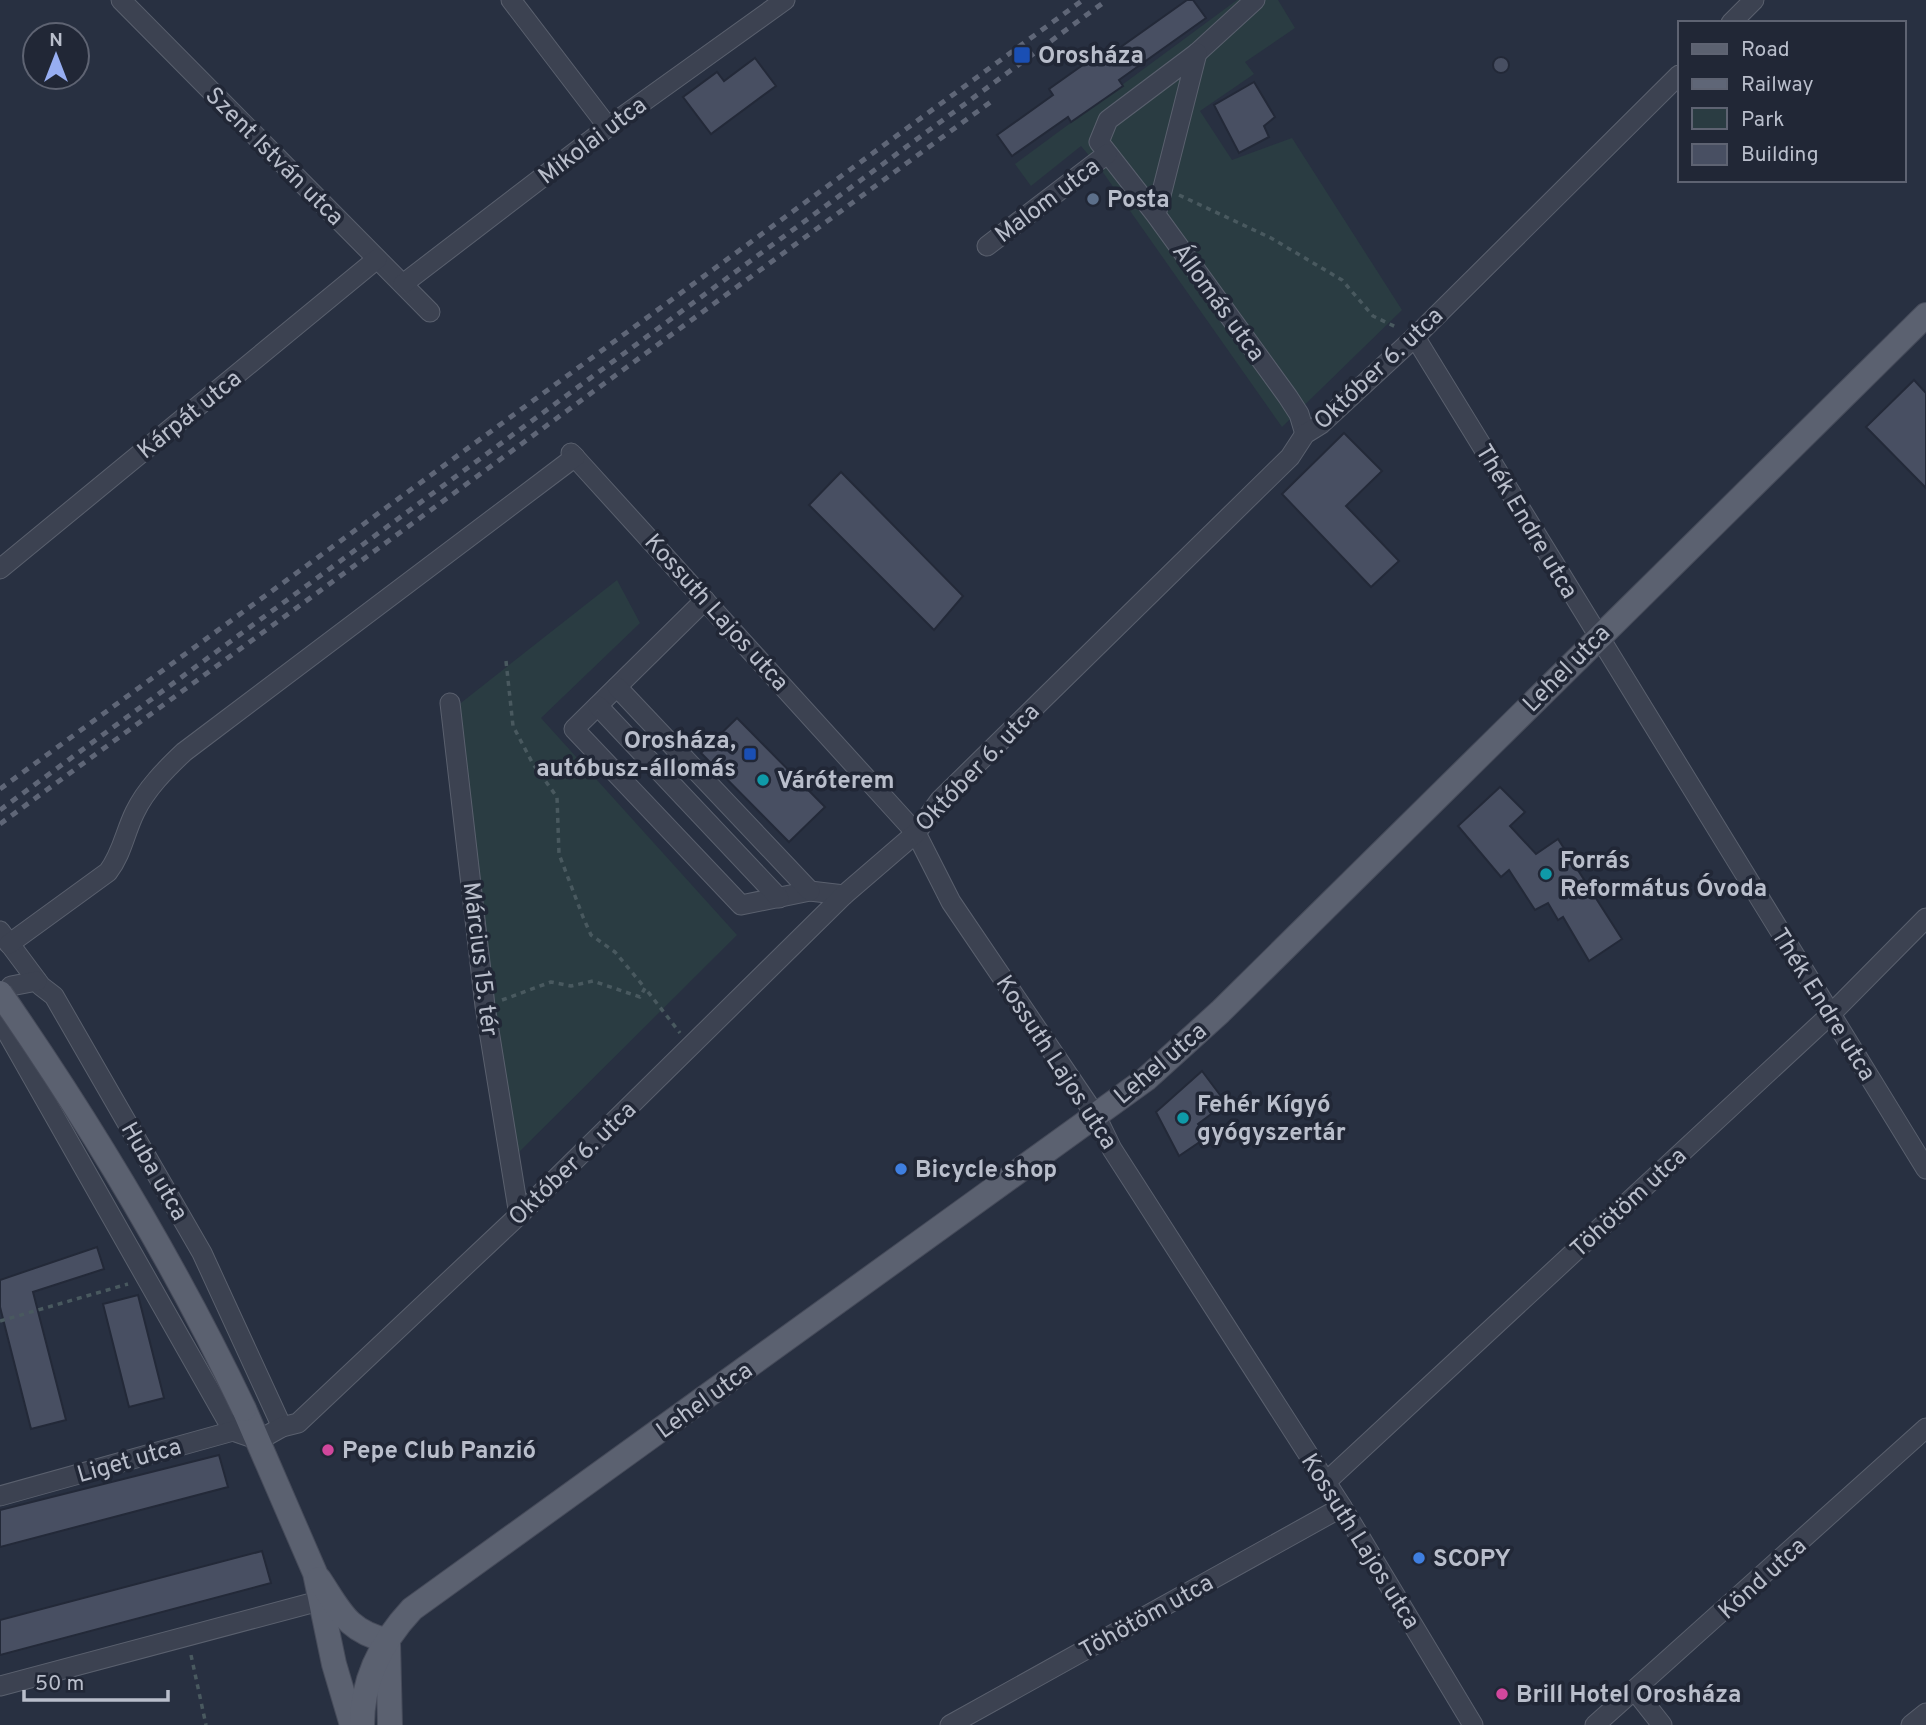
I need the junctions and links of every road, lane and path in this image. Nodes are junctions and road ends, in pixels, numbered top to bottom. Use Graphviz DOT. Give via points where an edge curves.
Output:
graph roads {
  1 [pos="121,0"];
  2 [pos="511,0"];
  3 [pos="785,0"];
  4 [pos="1255,0"];
  5 [pos="1754,0"];
  6 [pos="1733,21"];
  7 [pos="1197,53"];
  8 [pos="1678,76"];
  9 [pos="608,127"];
  10 [pos="1103,148"];
  11 [pos="1165,189"];
  12 [pos="1156,215"];
  13 [pos="987,246"];
  14 [pos="377,259"];
  15 [pos="402,284"];
  16 [pos="430,312"];
  17 [pos="1926,315"];
  18 [pos="1415,337"];
  19 [pos="1305,434"];
  20 [pos="0,569"];
  21 [pos="705,600"];
  22 [pos="1598,636"];
  23 [pos="506,661"];
  24 [pos="617,687"];
  25 [pos="450,703"];
  26 [pos="598,706"];
  27 [pos="916,833"];
  28 [pos="810,891"];
  29 [pos="844,895"];
  30 [pos="779,898"];
  31 [pos="1926,918"];
  32 [pos="5,938"];
  33 [pos="39,984"];
  34 [pos="645,988"];
  35 [pos="0,993"];
  36 [pos="0,1002"];
  37 [pos="485,1006"];
  38 [pos="1831,1014"];
  39 [pos="0,1020"];
  40 [pos="691,1046"];
  41 [pos="1096,1116"];
  42 [pos="1926,1169"];
  43 [pos="519,1215"];
  44 [pos="130,1284"];
  45 [pos="0,1321"];
  46 [pos="282,1427"];
  47 [pos="1926,1429"];
  48 [pos="233,1431"];
  49 [pos="259,1440"];
  50 [pos="1326,1482"];
  51 [pos="0,1496"];
  52 [pos="1342,1507"];
  53 [pos="315,1573"];
  54 [pos="318,1601"];
  55 [pos="187,1636"];
  56 [pos="388,1641"];
  57 [pos="0,1686"];
  58 [pos="1636,1692"];
  59 [pos="1926,1713"];
  60 [pos="206,1725"];
  61 [pos="352,1725"];
  62 [pos="362,1725"];
  63 [pos="390,1725"];
  64 [pos="950,1725"];
  65 [pos="1474,1725"];
  66 [pos="1595,1725"];
  67 [pos="1662,1725"];
  68 [pos="1911,1725"];
  1 -- 14 [label="street, Szent István utca"];
  2 -- 9 [label="street"];
  3 -- 9 [label="street, Mikolai utca"];
  4 -- 7 [label="street"];
  5 -- 6 [label="street"];
  7 -- 10 [label="street" via="1108,120"];
  7 -- 11 [label="street"];
  8 -- 18 [label="street, Október 6. utca"];
  9 -- 15 [label="street, Mikolai utca"];
  10 -- 12 [label="street, Állomás utca"];
  10 -- 13 [label="street, Malom utca"];
  11 -- 12 [label="street"];
  11 -- 18 [label="path" via="1271,238 1342,280 1373,316"];
  12 -- 19 [label="street, Állomás utca" via="1288,397"];
  14 -- 15 [label="street, Szent István utca"];
  14 -- 20 [label="street, Kárpát utca"];
  15 -- 16 [label="street, Szent István utca"];
  17 -- 22 [label="main road, Lehel utca"];
  18 -- 19 [label="street, Október 6. utca"];
  18 -- 22 [label="street, Thék Endre utca"];
  19 -- 27 [label="street, Október 6. utca" via="1290,457 940,800"];
  21 -- 24 [label="street"];
  21 -- 27 [label="street, Kossuth Lajos utca"];
  21 -- 32 [label="street, Kossuth Lajos utca" via="573,455 184,751 135,811 108,872"];
  22 -- 38 [label="street, Thék Endre utca"];
  22 -- 41 [label="main road, Lehel utca" via="1220,1012 1146,1079"];
  23 -- 34 [label="path" via="513,726 557,797 559,854 583,918 592,935 615,952"];
  24 -- 26 [label="street"];
  24 -- 28 [label="street"];
  25 -- 37 [label="street, Március 15. tér"];
  26 -- 30 [label="street"];
  26 -- 30 [label="street" via="574,729 741,905"];
  27 -- 29 [label="street, Október 6. utca"];
  27 -- 41 [label="street, Kossuth Lajos utca" via="951,901"];
  28 -- 29 [label="street"];
  28 -- 30 [label="street"];
  29 -- 40 [label="street, Október 6. utca"];
  31 -- 38 [label="street, Töhötöm utca"];
  32 -- 33 [label="street, Huba utca"];
  33 -- 36 [label="street" via="11,986"];
  33 -- 46 [label="street, Huba utca" via="54,996 202,1252"];
  34 -- 37 [label="path" via="640,997 593,981 571,986 551,982"];
  34 -- 40 [label="path"];
  35 -- 49 [label="main road, bridge" via="148,1221 199,1313"];
  37 -- 43 [label="street, Március 15. tér"];
  38 -- 42 [label="street, Thék Endre utca"];
  38 -- 50 [label="street, Töhötöm utca"];
  39 -- 48 [label="street"];
  40 -- 43 [label="street, Október 6. utca"];
  41 -- 50 [label="street, Kossuth Lajos utca" via="1112,1149"];
  41 -- 56 [label="main road, Lehel utca" via="412,1609"];
  43 -- 46 [label="street, Október 6. utca" via="298,1423"];
  44 -- 45 [label="path"];
  46 -- 49 [label="street, Október 6. utca"];
  47 -- 58 [label="street, Könd utca"];
  48 -- 49 [label="street"];
  48 -- 51 [label="street, Liget utca"];
  49 -- 53 [label="main road"];
  50 -- 52 [label="street, Kossuth Lajos utca"];
  52 -- 64 [label="street, Töhötöm utca"];
  52 -- 65 [label="street, Kossuth Lajos utca"];
  53 -- 54 [label="main road"];
  53 -- 56 [label="main road" via="349,1624"];
  54 -- 55 [label="street"];
  54 -- 61 [label="main road"];
  55 -- 57 [label="street"];
  55 -- 60 [label="path"];
  56 -- 62 [label="main road" via="369,1673"];
  56 -- 63 [label="main road"];
  58 -- 66 [label="street, Könd utca"];
  58 -- 67 [label="street"];
  59 -- 68 [label="street"];
}
